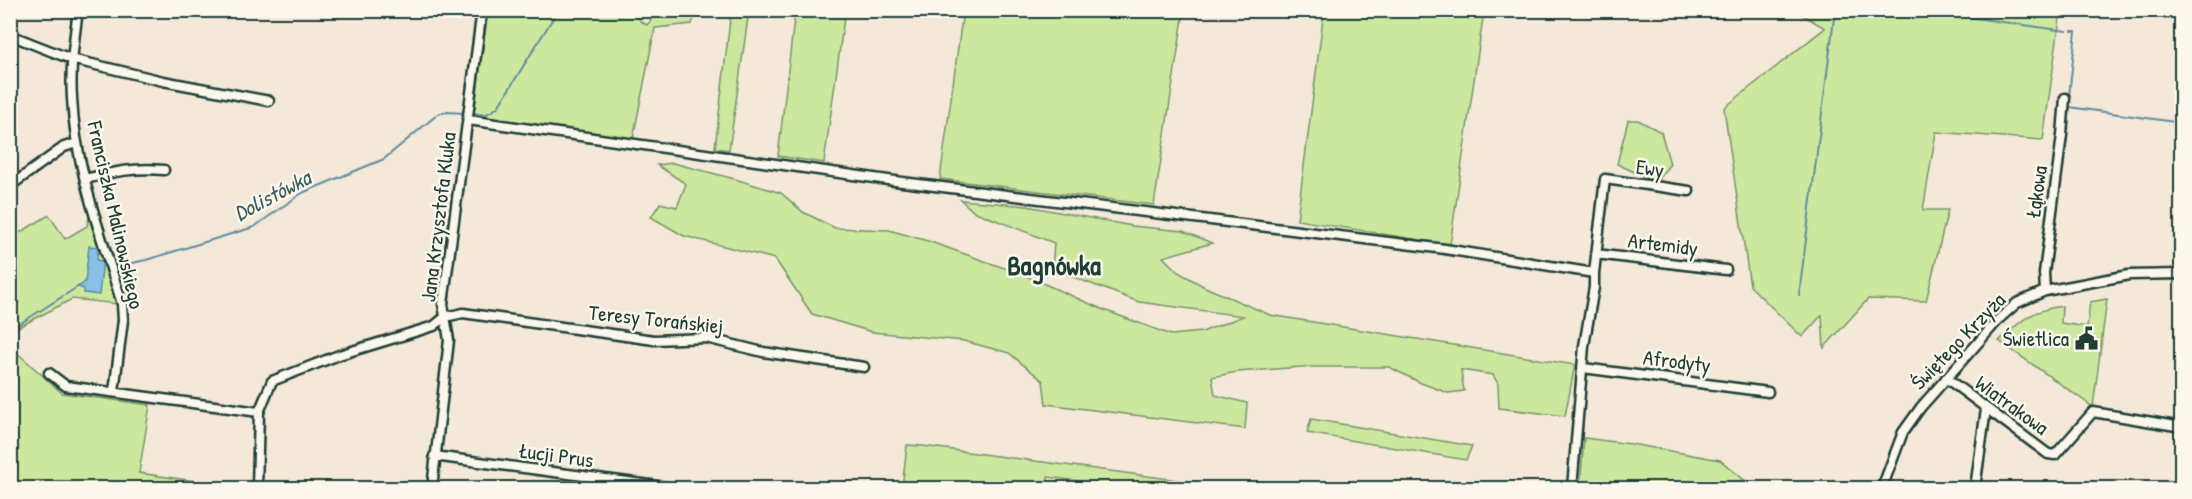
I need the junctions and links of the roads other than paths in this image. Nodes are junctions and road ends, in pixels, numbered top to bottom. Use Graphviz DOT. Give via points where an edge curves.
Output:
graph roads {
  1 [pos="78,10"];
  2 [pos="482,10"];
  3 [pos="10,35"];
  4 [pos="71,59"];
  5 [pos="2065,98"];
  6 [pos="268,101"];
  7 [pos="468,120"];
  8 [pos="76,143"];
  9 [pos="164,170"];
  10 [pos="85,179"];
  11 [pos="10,186"];
  12 [pos="1689,191"];
  13 [pos="1596,254"];
  14 [pos="1726,270"];
  15 [pos="1594,273"];
  16 [pos="2181,274"];
  17 [pos="2045,291"];
  18 [pos="445,317"];
  19 [pos="864,367"];
  20 [pos="1582,368"];
  21 [pos="49,373"];
  22 [pos="1946,378"];
  23 [pos="114,392"];
  24 [pos="1768,392"];
  25 [pos="1986,409"];
  26 [pos="259,412"];
  27 [pos="2181,426"];
  28 [pos="434,456"];
  29 [pos="257,489"];
  30 [pos="432,489"];
  31 [pos="674,489"];
  32 [pos="1572,489"];
  33 [pos="1882,489"];
  34 [pos="1975,489"];
  1 -- 4 [label="street, Franciszka Malinowskiego"];
  2 -- 7 [label="street, Jana Krzysztofa Kluka"];
  3 -- 4 [label="street"];
  4 -- 6 [label="street"];
  4 -- 8 [label="street, Franciszka Malinowskiego"];
  5 -- 17 [label="street, Łąkowa"];
  7 -- 15 [label="street" via="902,182 1436,248"];
  7 -- 18 [label="street, Jana Krzysztofa Kluka" via="443,304"];
  8 -- 10 [label="street, Franciszka Malinowskiego"];
  8 -- 11 [label="street" via="64,147"];
  9 -- 10 [label="street" via="122,170"];
  10 -- 23 [label="street, Franciszka Malinowskiego" via="122,304"];
  12 -- 13 [label="street, Ewy" via="1605,179"];
  13 -- 14 [label="street, Artemidy"];
  13 -- 15 [label="street"];
  15 -- 20 [label="street"];
  16 -- 17 [label="street, Świętego Krzyża" via="2129,275"];
  17 -- 22 [label="street, Świętego Krzyża" via="2017,303"];
  18 -- 19 [label="street, Teresy Torańskiej" via="463,313 654,340 706,338 763,352"];
  18 -- 26 [label="street, Jana Krzysztofa Kluka" via="434,326 276,378 269,384"];
  18 -- 28 [label="street" via="449,340"];
  20 -- 24 [label="street, Afrodyty"];
  20 -- 32 [label="street"];
  21 -- 23 [label="street" via="66,386"];
  22 -- 25 [label="street, Wiatrakowa"];
  22 -- 33 [label="street, Świętego Krzyża" via="1903,432"];
  23 -- 26 [label="street"];
  25 -- 27 [label="street, Wiatrakowa" via="2048,454 2055,455 2093,412"];
  25 -- 34 [label="street"];
  26 -- 29 [label="street, Jana Krzysztofa Kluka"];
  28 -- 30 [label="street"];
  28 -- 31 [label="street, Łucji Prus"];
}
